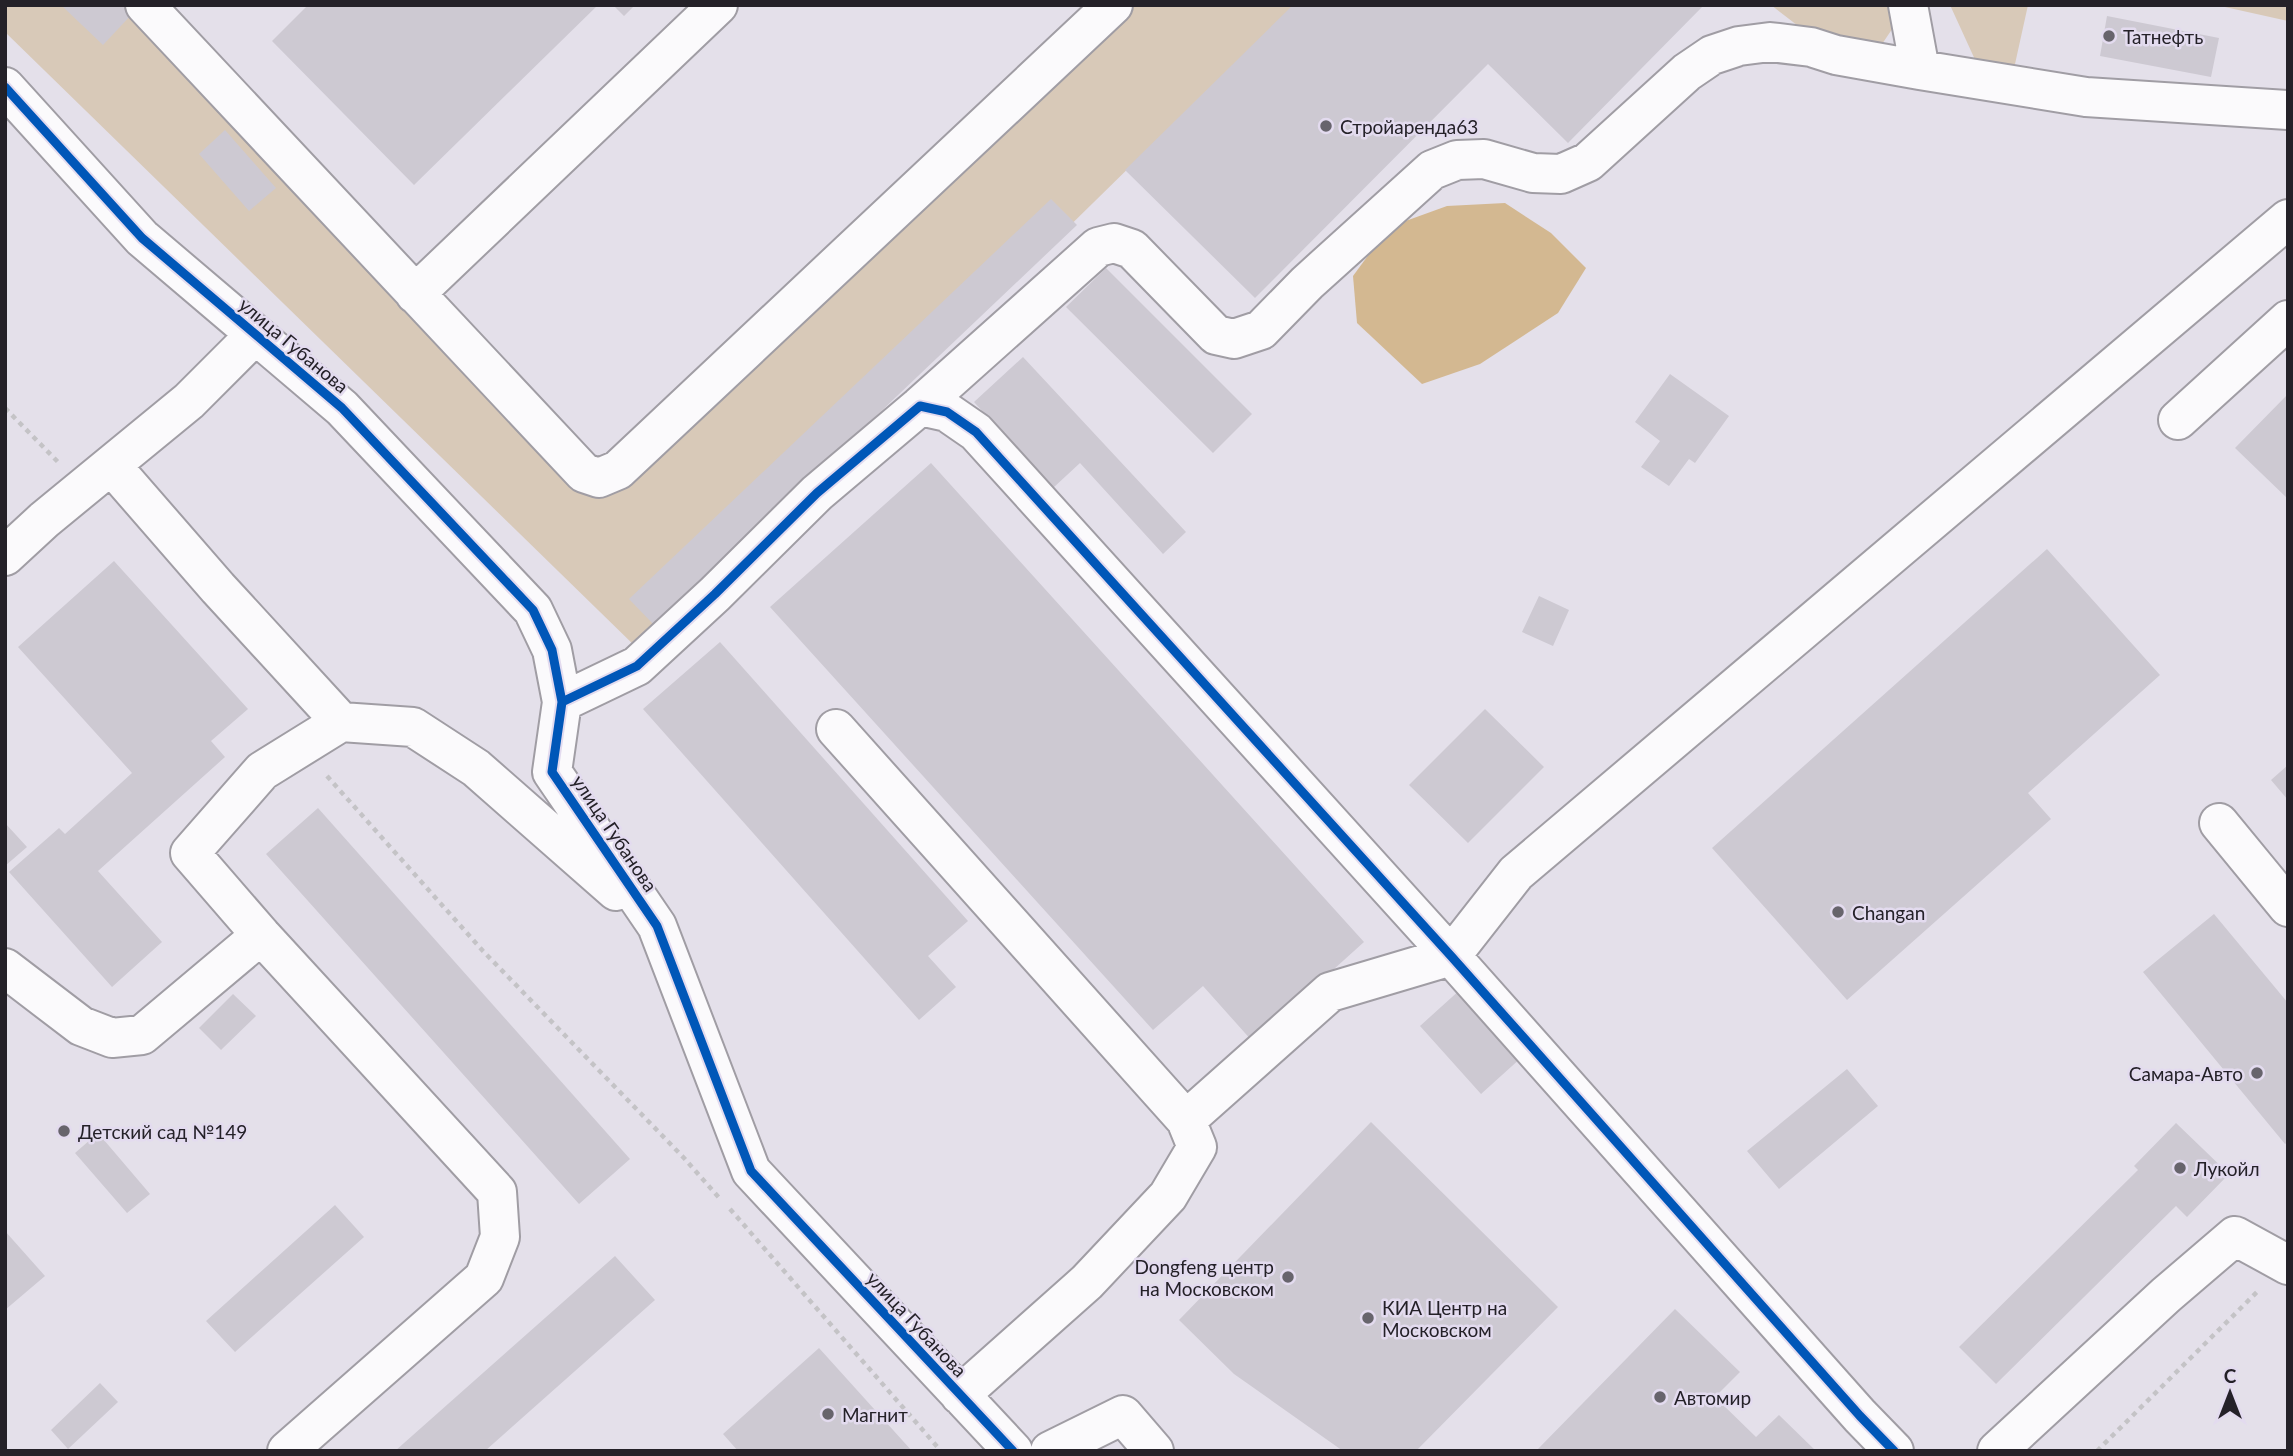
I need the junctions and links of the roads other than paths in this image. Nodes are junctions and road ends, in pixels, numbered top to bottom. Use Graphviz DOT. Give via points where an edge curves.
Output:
graph roads {
  1 [pos="145,5"];
  2 [pos="718,5"];
  3 [pos="1113,5"];
  4 [pos="1909,5"];
  5 [pos="1920,71"];
  6 [pos="5,87"];
  7 [pos="2288,110"];
  8 [pos="2288,219"];
  9 [pos="415,294"];
  10 [pos="2288,320"];
  11 [pos="255,335"];
  12 [pos="920,406"];
  13 [pos="2178,420"];
  14 [pos="97,477"];
  15 [pos="5,556"];
  16 [pos="562,702"];
  17 [pos="341,722"];
  18 [pos="836,729"];
  19 [pos="476,768"];
  20 [pos="552,772"];
  21 [pos="2219,822"];
  22 [pos="2288,907"];
  23 [pos="657,926"];
  24 [pos="261,934"];
  25 [pos="1451,956"];
  26 [pos="5,968"];
  27 [pos="1186,1120"];
  28 [pos="2286,1264"];
  29 [pos="960,1395"];
  30 [pos="287,1451"];
  31 [pos="1013,1451"];
  32 [pos="1050,1451"];
  33 [pos="1154,1451"];
  34 [pos="1894,1451"];
  35 [pos="1997,1451"];
  1 -- 9 [label="street"];
  2 -- 9 [label="street"];
  3 -- 9 [label="street" via="609,474 599,478 584,473"];
  4 -- 5 [label="street"];
  5 -- 7 [label="street" via="2086,97"];
  5 -- 12 [label="street" via="1770,42 1712,55 1588,162 1561,174 1533,173 1484,159 1457,160 1432,170 1261,330 1234,339 1216,335 1132,248 1114,243 1098,247"];
  6 -- 11 [label="street, улица Губанова" via="142,239"];
  8 -- 25 [label="street" via="1516,873"];
  10 -- 13 [label="street"];
  11 -- 14 [label="street" via="189,401"];
  11 -- 16 [label="street, улица Губанова" via="342,408 533,610 552,650"];
  12 -- 16 [label="street" via="817,493 636,666"];
  12 -- 25 [label="street" via="947,412 976,432"];
  14 -- 15 [label="street"];
  14 -- 17 [label="street" via="218,588"];
  16 -- 20 [label="street, улица Губанова"];
  17 -- 19 [label="street" via="413,727"];
  17 -- 24 [label="street" via="262,771 190,853"];
  18 -- 27 [label="street"];
  19 -- 20 [label="street"];
  19 -- 23 [label="street"];
  20 -- 23 [label="street, улица Губанова"];
  21 -- 22 [label="street"];
  23 -- 29 [label="street, улица Губанова" via="751,1171"];
  24 -- 26 [label="street" via="142,1035 112,1038 81,1026"];
  24 -- 30 [label="street" via="497,1192 500,1237 484,1278"];
  25 -- 27 [label="street" via="1330,992"];
  25 -- 34 [label="street"];
  27 -- 29 [label="street" via="1197,1147 1168,1196 1087,1282"];
  28 -- 35 [label="street" via="2235,1236"];
  29 -- 31 [label="street, улица Губанова"];
  32 -- 33 [label="street" via="1123,1415"];
}
